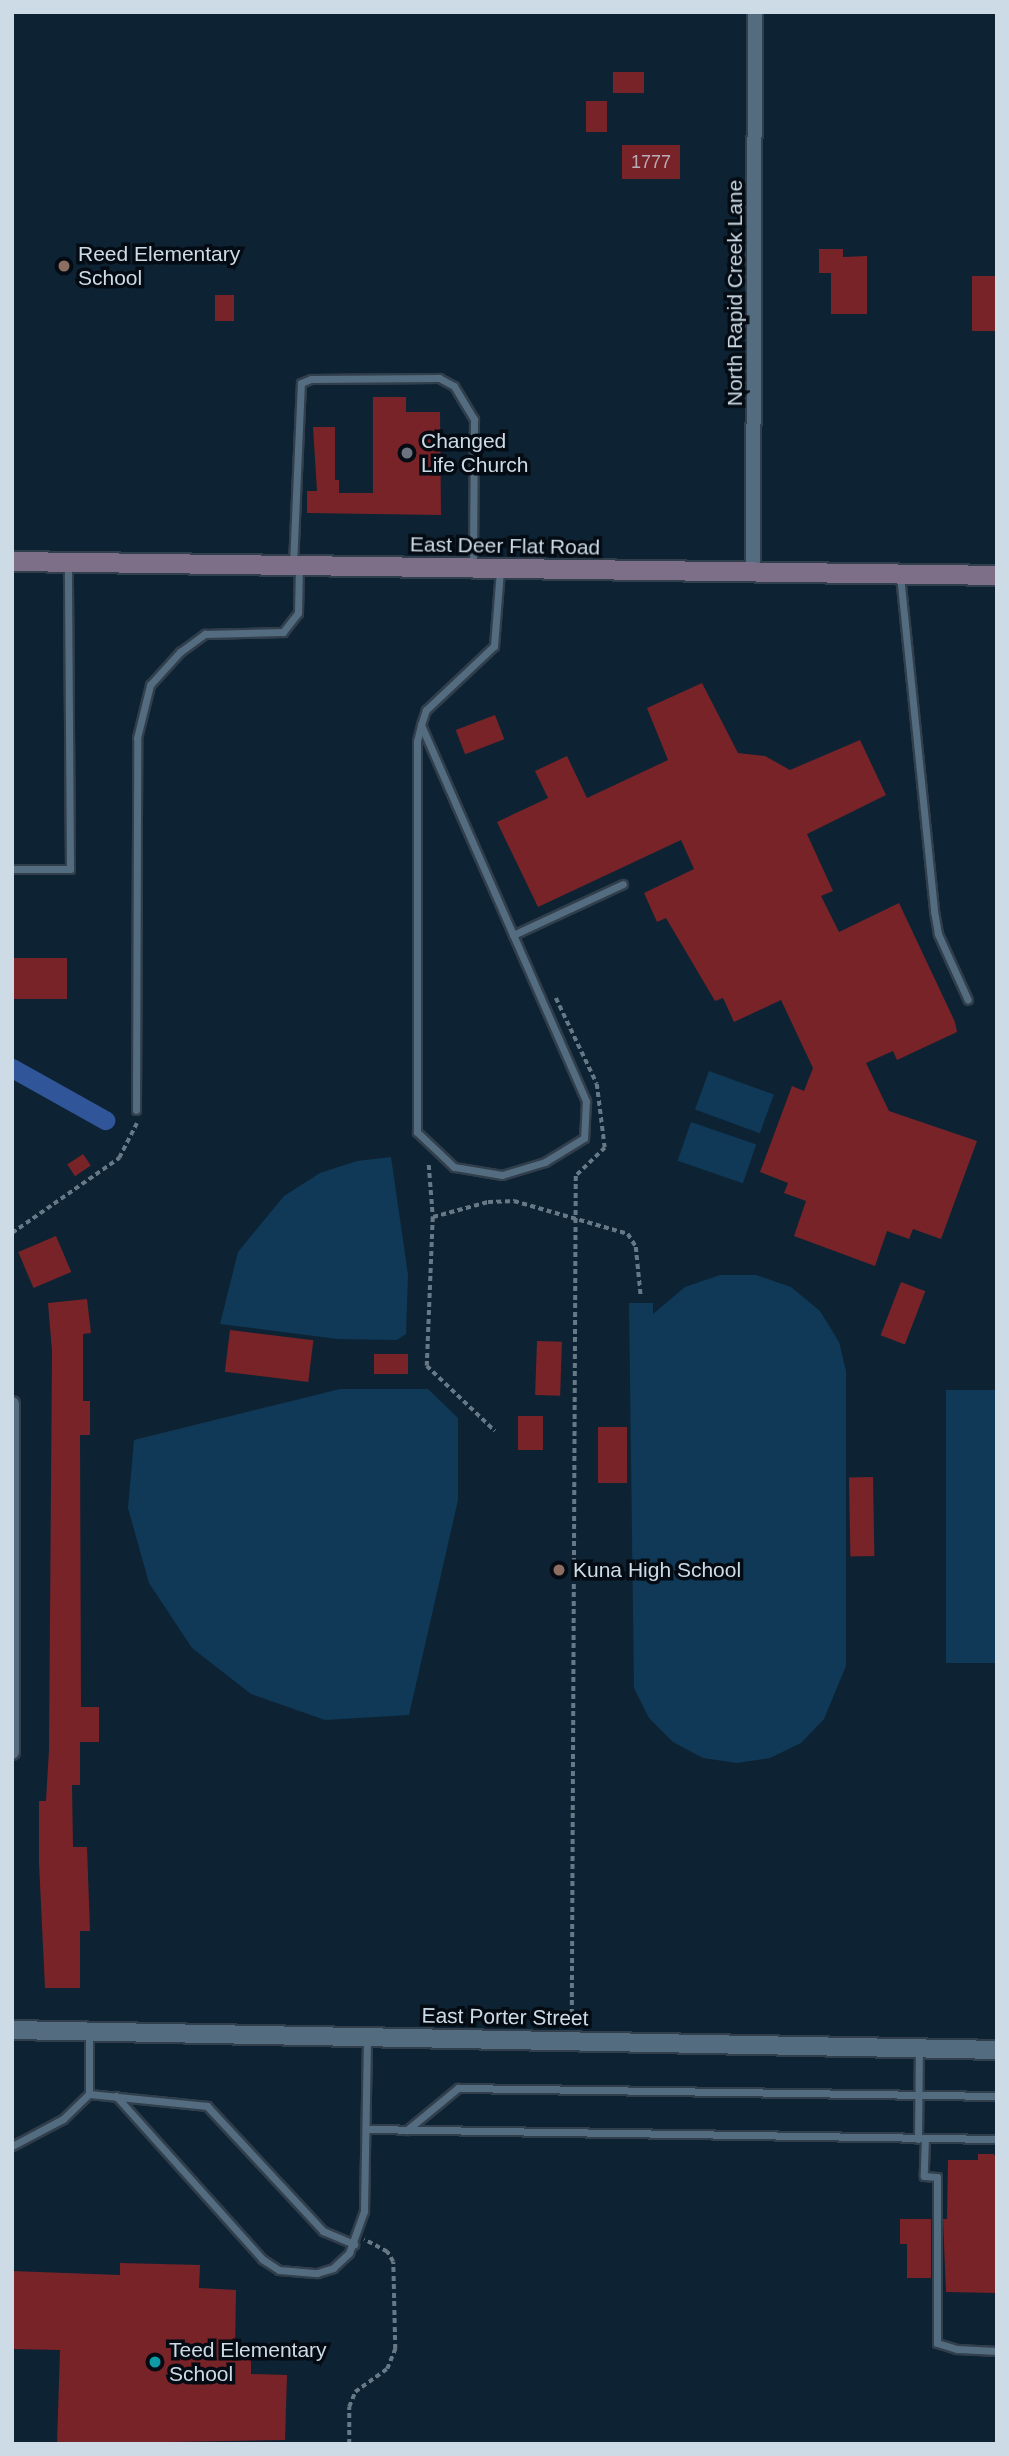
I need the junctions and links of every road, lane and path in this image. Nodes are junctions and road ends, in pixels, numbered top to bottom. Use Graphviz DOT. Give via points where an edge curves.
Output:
graph roads {
  1 [pos="755,12"];
  2 [pos="12,561"];
  3 [pos="68,562"];
  4 [pos="296,565"];
  5 [pos="473,568"];
  6 [pos="500,568"];
  7 [pos="753,573"];
  8 [pos="900,574"];
  9 [pos="997,576"];
  10 [pos="421,725"];
  11 [pos="12,869"];
  12 [pos="623,884"];
  13 [pos="513,935"];
  14 [pos="552,988"];
  15 [pos="968,1000"];
  16 [pos="137,1110"];
  17 [pos="429,1165"];
  18 [pos="433,1217"];
  19 [pos="576,1218"];
  20 [pos="12,1233"];
  21 [pos="640,1297"];
  22 [pos="12,1404"];
  23 [pos="495,1431"];
  24 [pos="13,1532"];
  25 [pos="12,1752"];
  26 [pos="572,2021"];
  27 [pos="12,2030"];
  28 [pos="89,2032"];
  29 [pos="367,2037"];
  30 [pos="919,2048"];
  31 [pos="997,2050"];
  32 [pos="89,2094"];
  33 [pos="918,2095"];
  34 [pos="116,2096"];
  35 [pos="997,2096"];
  36 [pos="366,2129"];
  37 [pos="406,2130"];
  38 [pos="921,2139"];
  39 [pos="997,2139"];
  40 [pos="12,2146"];
  41 [pos="356,2241"];
  42 [pos="997,2351"];
  43 [pos="349,2444"];
  1 -- 7 [label="street, North Rapid Creek Lane"];
  2 -- 3 [label="main road, East Deer Flat Road"];
  3 -- 4 [label="main road, East Deer Flat Road"];
  3 -- 11 [label="lane" via="70,869"];
  4 -- 5 [label="main road, East Deer Flat Road"];
  4 -- 5 [label="lane" via="301,383 311,379 439,378 454,386 474,419"];
  4 -- 16 [label="lane" via="298,613 283,632 205,634 180,652 150,685 137,738"];
  5 -- 6 [label="main road, East Deer Flat Road"];
  6 -- 7 [label="main road, East Deer Flat Road"];
  6 -- 10 [label="lane" via="494,646 426,710"];
  7 -- 8 [label="main road, East Deer Flat Road"];
  8 -- 9 [label="main road, East Deer Flat Road"];
  8 -- 15 [label="lane" via="933,911 938,934"];
  10 -- 13 [label="lane"];
  10 -- 13 [label="lane" via="417,741 418,1132 454,1167 502,1175 545,1162 584,1138 586,1101"];
  12 -- 13 [label="lane"];
  14 -- 19 [label="path" via="597,1084 601,1107 605,1147 576,1176"];
  16 -- 20 [label="path" via="138,1122 119,1158"];
  17 -- 18 [label="path"];
  18 -- 19 [label="path" via="488,1202 514,1201"];
  18 -- 23 [label="path" via="427,1366"];
  19 -- 21 [label="path" via="628,1234 636,1247"];
  19 -- 26 [label="path"];
  22 -- 24 [label="street"];
  24 -- 25 [label="street"];
  27 -- 28 [label="street, East Porter Street"];
  28 -- 29 [label="street, East Porter Street"];
  28 -- 32 [label="lane"];
  29 -- 30 [label="street, East Porter Street"];
  29 -- 36 [label="lane"];
  30 -- 31 [label="street, East Porter Street"];
  30 -- 33 [label="lane"];
  32 -- 34 [label="lane"];
  32 -- 40 [label="lane" via="62,2119"];
  33 -- 35 [label="lane"];
  33 -- 37 [label="lane" via="458,2088"];
  33 -- 38 [label="lane"];
  34 -- 41 [label="lane" via="207,2106 323,2231"];
  34 -- 41 [label="lane" via="240,2239 279,2270 297,2274 333,2268"];
  36 -- 37 [label="lane"];
  36 -- 41 [label="lane" via="365,2211"];
  37 -- 38 [label="lane"];
  38 -- 39 [label="lane"];
  38 -- 42 [label="lane" via="924,2176 937,2177 937,2343 957,2350"];
  41 -- 43 [label="path" via="377,2244 393,2262 395,2349 387,2369 355,2392 349,2407"];
}
